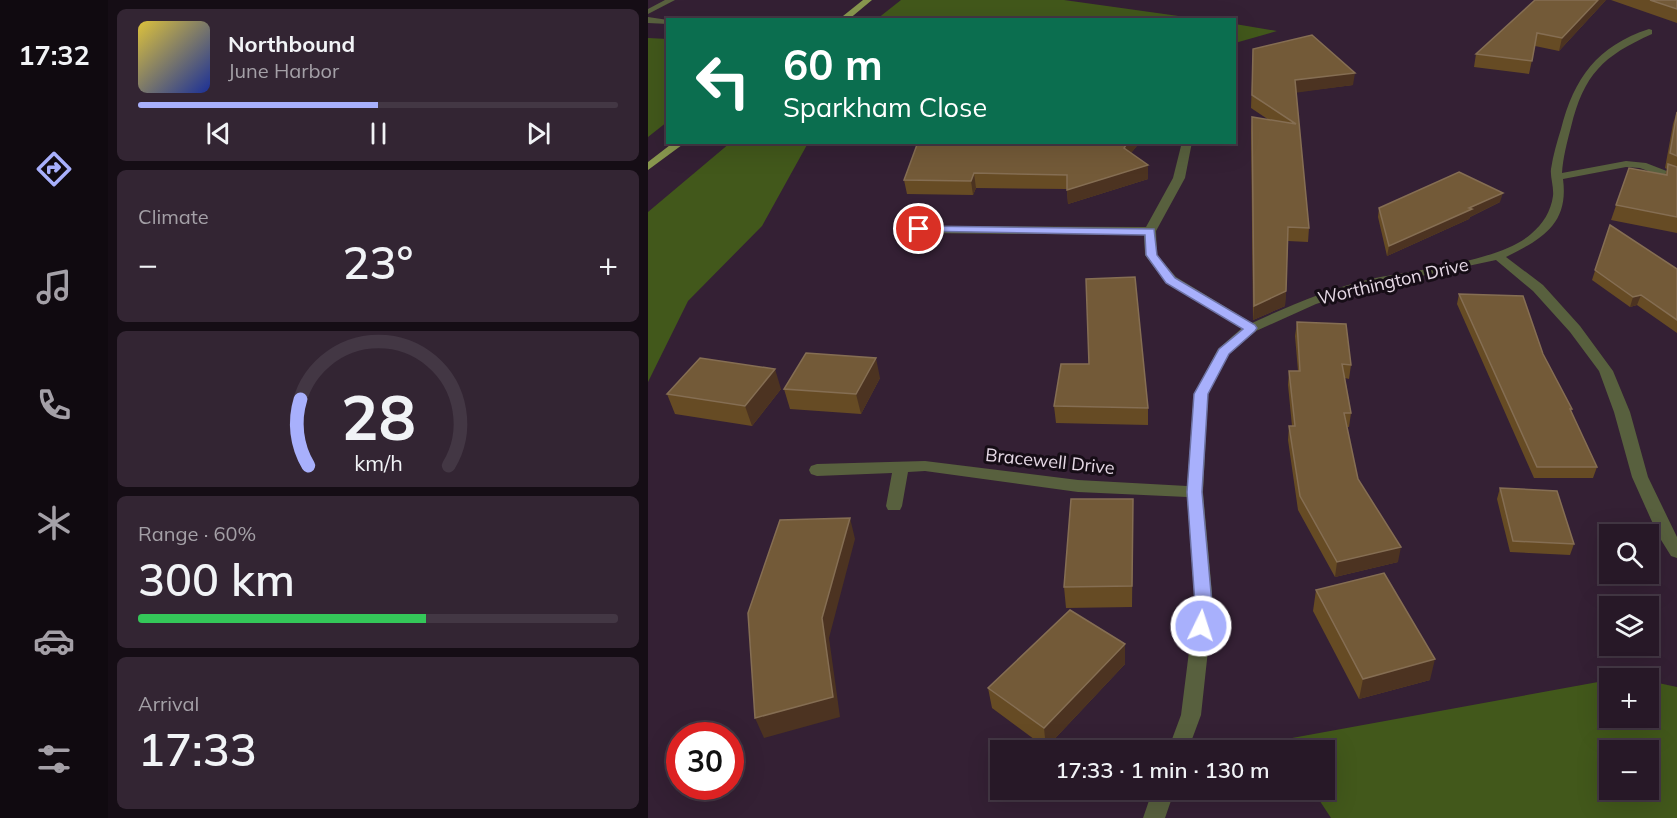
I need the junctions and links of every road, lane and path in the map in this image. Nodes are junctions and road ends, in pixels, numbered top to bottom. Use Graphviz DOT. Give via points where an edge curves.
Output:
graph roads {
  1 [pos="671,0"];
  2 [pos="868,0"];
  3 [pos="648,12"];
  4 [pos="845,18"];
  5 [pos="648,20"];
  6 [pos="666,22"];
  7 [pos="1649,33"];
  8 [pos="678,144"];
  9 [pos="1187,144"];
  10 [pos="648,167"];
  11 [pos="1557,177"];
  12 [pos="1677,179"];
  13 [pos="919,229"];
  14 [pos="1150,231"];
  15 [pos="1498,256"];
  16 [pos="1251,328"];
  17 [pos="901,467"];
  18 [pos="817,470"];
  19 [pos="1195,492"];
  20 [pos="894,506"];
  21 [pos="1677,551"];
  22 [pos="1182,740"];
  23 [pos="1160,800"];
  24 [pos="1154,818"];
  1 -- 3 [label="street"];
  2 -- 4 [label="main road"];
  5 -- 6 [label="street"];
  7 -- 11 [label="street, Worthington Drive" via="1615,48 1582,81 1567,126"];
  8 -- 10 [label="main road"];
  9 -- 14 [label="street" via="1179,178"];
  11 -- 12 [label="street" via="1626,164 1642,165"];
  11 -- 15 [label="street, Worthington Drive" via="1559,195 1552,219 1534,238"];
  13 -- 14 [label="street"];
  14 -- 16 [label="street" via="1151,255 1170,280"];
  15 -- 16 [label="street, Worthington Drive" via="1372,283 1311,301"];
  15 -- 21 [label="street" via="1538,288 1606,371 1640,477"];
  16 -- 19 [label="street, Worthington Drive" via="1223,352 1201,394"];
  17 -- 18 [label="street, Bracewell Drive"];
  17 -- 19 [label="street, Bracewell Drive" via="925,466 1078,486"];
  17 -- 20 [label="street"];
  19 -- 22 [label="street, Worthington Drive" via="1204,604 1191,715"];
  23 -- 24 [label="street"];
}
